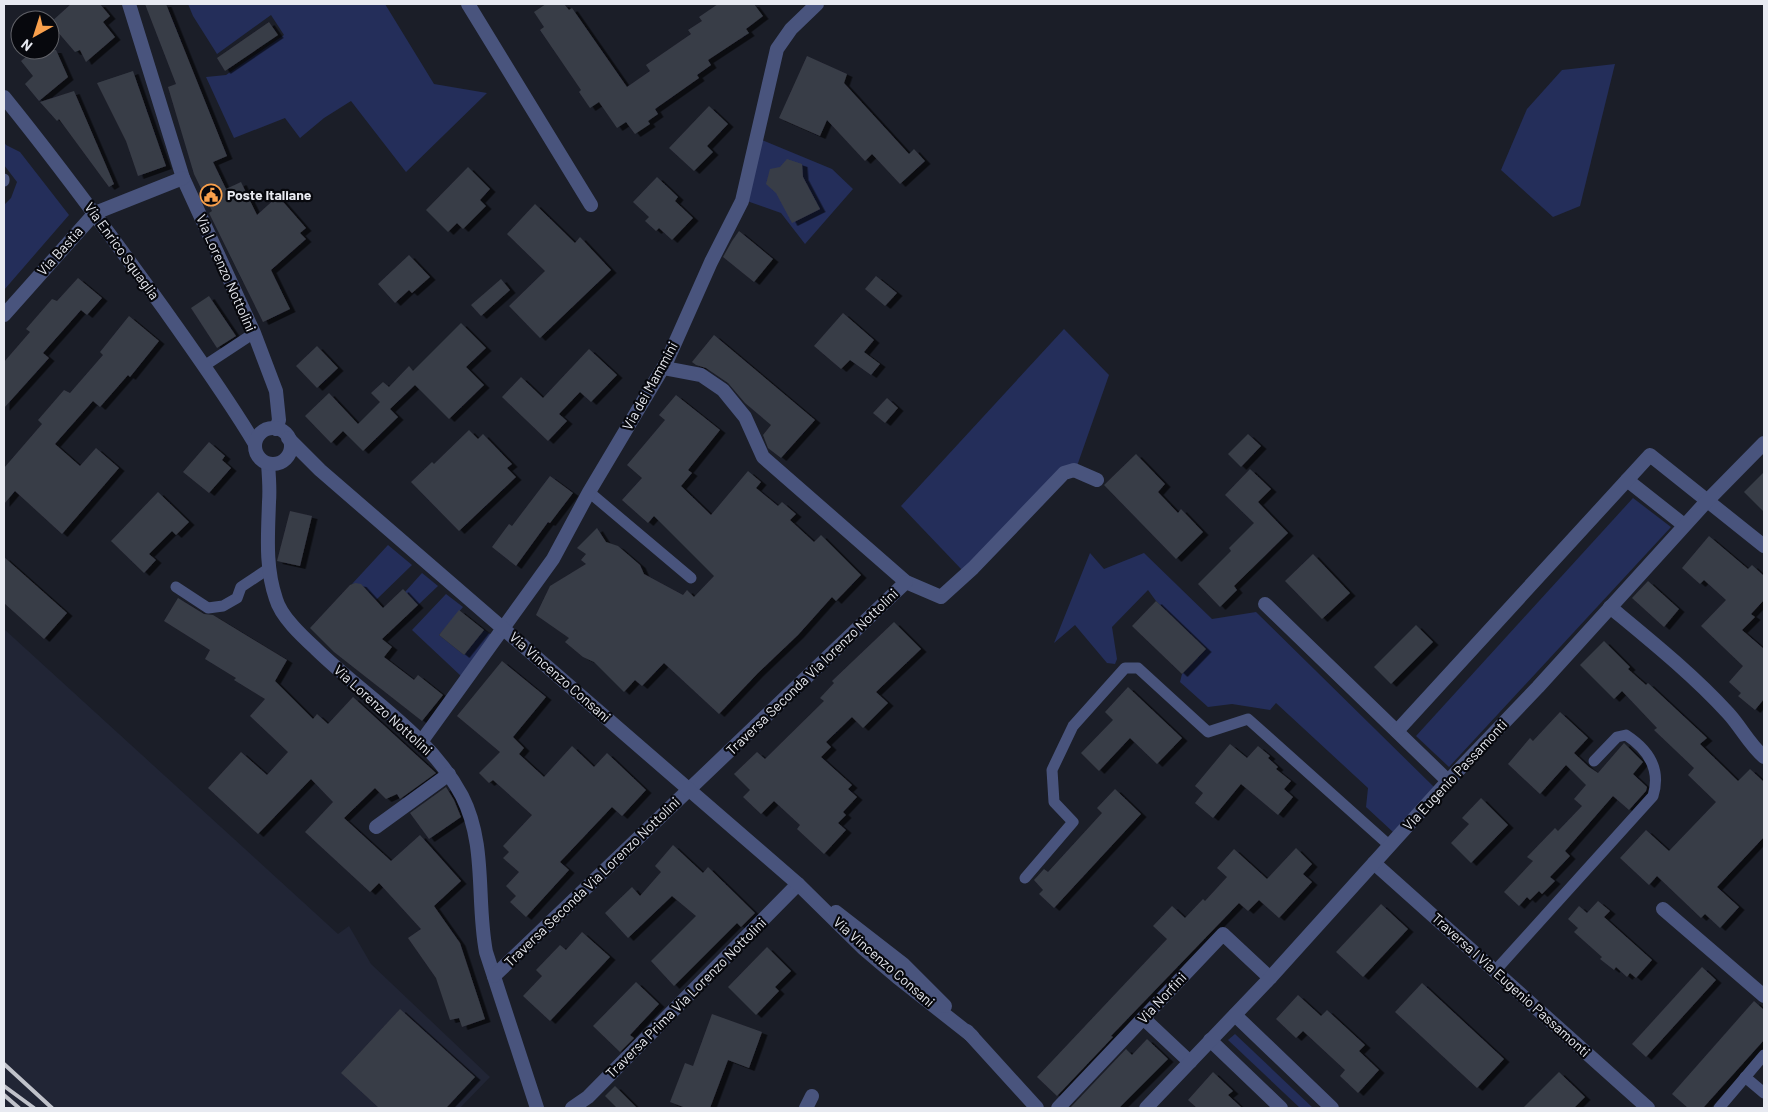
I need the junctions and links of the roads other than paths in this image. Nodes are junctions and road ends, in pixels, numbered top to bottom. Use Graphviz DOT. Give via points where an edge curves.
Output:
graph roads {
  1 [pos="129,4"];
  2 [pos="468,4"];
  3 [pos="817,4"];
  4 [pos="4,97"];
  5 [pos="183,178"];
  6 [pos="591,205"];
  7 [pos="95,213"];
  8 [pos="4,315"];
  9 [pos="254,333"];
  10 [pos="204,366"];
  11 [pos="664,368"];
  12 [pos="234,410"];
  13 [pos="270,430"];
  14 [pos="288,438"];
  15 [pos="1764,443"];
  16 [pos="255,444"];
  17 [pos="275,463"];
  18 [pos="320,470"];
  19 [pos="1097,480"];
  20 [pos="1627,480"];
  21 [pos="589,492"];
  22 [pos="1707,500"];
  23 [pos="1684,526"];
  24 [pos="1764,546"];
  25 [pos="268,568"];
  26 [pos="691,578"];
  27 [pos="906,582"];
  28 [pos="176,587"];
  29 [pos="1265,604"];
  30 [pos="1610,607"];
  31 [pos="504,628"];
  32 [pos="1397,731"];
  33 [pos="422,742"];
  34 [pos="1764,757"];
  35 [pos="1594,761"];
  36 [pos="449,774"];
  37 [pos="1448,781"];
  38 [pos="689,789"];
  39 [pos="376,827"];
  40 [pos="1390,846"];
  41 [pos="1374,863"];
  42 [pos="1026,878"];
  43 [pos="798,884"];
  44 [pos="1663,909"];
  45 [pos="1495,971"];
  46 [pos="494,976"];
  47 [pos="1270,978"];
  48 [pos="1764,996"];
  49 [pos="1235,1015"];
  50 [pos="1143,1018"];
  51 [pos="1210,1040"];
  52 [pos="1764,1055"];
  53 [pos="1190,1062"];
  54 [pos="1745,1077"];
  55 [pos="1764,1093"];
  56 [pos="537,1108"];
  57 [pos="572,1108"];
  58 [pos="1037,1108"];
  59 [pos="1058,1108"];
  60 [pos="1146,1108"];
  61 [pos="1281,1108"];
  62 [pos="1332,1108"];
  63 [pos="1648,1108"];
  64 [pos="1719,1108"];
  1 -- 5 [label="street, Via Lorenzo Nottolini"];
  2 -- 6 [label="street"];
  3 -- 11 [label="street, Via dei Mammini" via="791,28 777,49 742,200"];
  4 -- 7 [label="street, Via Enrico Squaglia"];
  5 -- 7 [label="street, Via Bastia"];
  5 -- 9 [label="street, Via Lorenzo Nottolini"];
  7 -- 8 [label="street, Via Bastia"];
  7 -- 10 [label="street, Via Enrico Squaglia"];
  9 -- 10 [label="lane"];
  9 -- 13 [label="street, Via Lorenzo Nottolini" via="276,391 279,420"];
  10 -- 12 [label="street, Via Enrico Squaglia"];
  11 -- 21 [label="street, Via dei Mammini"];
  11 -- 27 [label="street" via="701,375 723,390 745,417 762,457"];
  12 -- 13 [label="street, Via Enrico Squaglia"];
  12 -- 16 [label="street, Via Enrico Squaglia"];
  13 -- 14 [label="street"];
  13 -- 16 [label="street" via="260,434"];
  14 -- 17 [label="street" via="289,454"];
  14 -- 18 [label="street, Via Vincenzo Consani"];
  15 -- 22 [label="street, Via Eugenio Passamonti"];
  16 -- 17 [label="street" via="260,458"];
  17 -- 18 [label="street, Via Vincenzo Consani" via="301,464"];
  17 -- 25 [label="street, Via Lorenzo Nottolini" via="269,500"];
  18 -- 31 [label="street, Via Vincenzo Consani"];
  19 -- 27 [label="street, Traversa Seconda Via lorenzo Nottolini" via="1074,470 1064,473 941,597"];
  20 -- 22 [label="street" via="1650,455"];
  20 -- 23 [label="street"];
  20 -- 32 [label="street"];
  21 -- 26 [label="lane"];
  21 -- 31 [label="street, Via dei Mammini" via="553,559"];
  22 -- 23 [label="street, Via Eugenio Passamonti"];
  22 -- 24 [label="street"];
  23 -- 30 [label="street, Via Eugenio Passamonti"];
  25 -- 28 [label="lane" via="241,587 237,598 223,606 208,608"];
  25 -- 33 [label="street, Via Lorenzo Nottolini" via="277,602 302,636"];
  27 -- 38 [label="street, Traversa Seconda Via lorenzo Nottolini"];
  29 -- 32 [label="street"];
  30 -- 34 [label="street" via="1678,664 1729,714 1754,749"];
  30 -- 37 [label="street, Via Eugenio Passamonti"];
  31 -- 33 [label="street, Via dei Mammini"];
  31 -- 38 [label="street, Via Vincenzo Consani"];
  32 -- 37 [label="street"];
  33 -- 36 [label="street, Via Lorenzo Nottolini"];
  35 -- 45 [label="lane" via="1617,737 1626,736 1635,741 1654,768 1657,783 1654,796"];
  36 -- 39 [label="street"];
  36 -- 46 [label="street, Via Lorenzo Nottolini" via="463,797 477,843 482,931"];
  37 -- 40 [label="street, Via Eugenio Passamonti"];
  38 -- 43 [label="street, Via Vincenzo Consani"];
  38 -- 46 [label="street, Traversa Seconda Via Lorenzo Nottolini"];
  40 -- 41 [label="street, Via Eugenio Passamonti"];
  40 -- 42 [label="lane" via="1248,719 1208,732 1138,668 1125,668 1072,726 1052,770 1054,802 1073,822"];
  41 -- 45 [label="street, Traversa I Via Eugenio Passamonti"];
  41 -- 47 [label="street, Via Eugenio Passamonti"];
  43 -- 57 [label="street, Traversa Prima Via Lorenzo Nottolini" via="588,1097"];
  43 -- 58 [label="street, Via Vincenzo Consani" via="903,964 940,1000"];
  44 -- 48 [label="street"];
  45 -- 63 [label="street, Traversa I Via Eugenio Passamonti"];
  46 -- 56 [label="street, Via Lorenzo Nottolini"];
  47 -- 49 [label="street, Via Eugenio Passamonti"];
  47 -- 50 [label="street, Via Norfini" via="1222,934"];
  49 -- 51 [label="street, Via Eugenio Passamonti"];
  49 -- 62 [label="street"];
  50 -- 53 [label="street"];
  50 -- 59 [label="street, Via Norfini"];
  51 -- 53 [label="street, Via Eugenio Passamonti"];
  51 -- 61 [label="street"];
  52 -- 54 [label="lane"];
  53 -- 60 [label="street, Via Eugenio Passamonti"];
  54 -- 55 [label="lane"];
  54 -- 64 [label="lane"];
}
